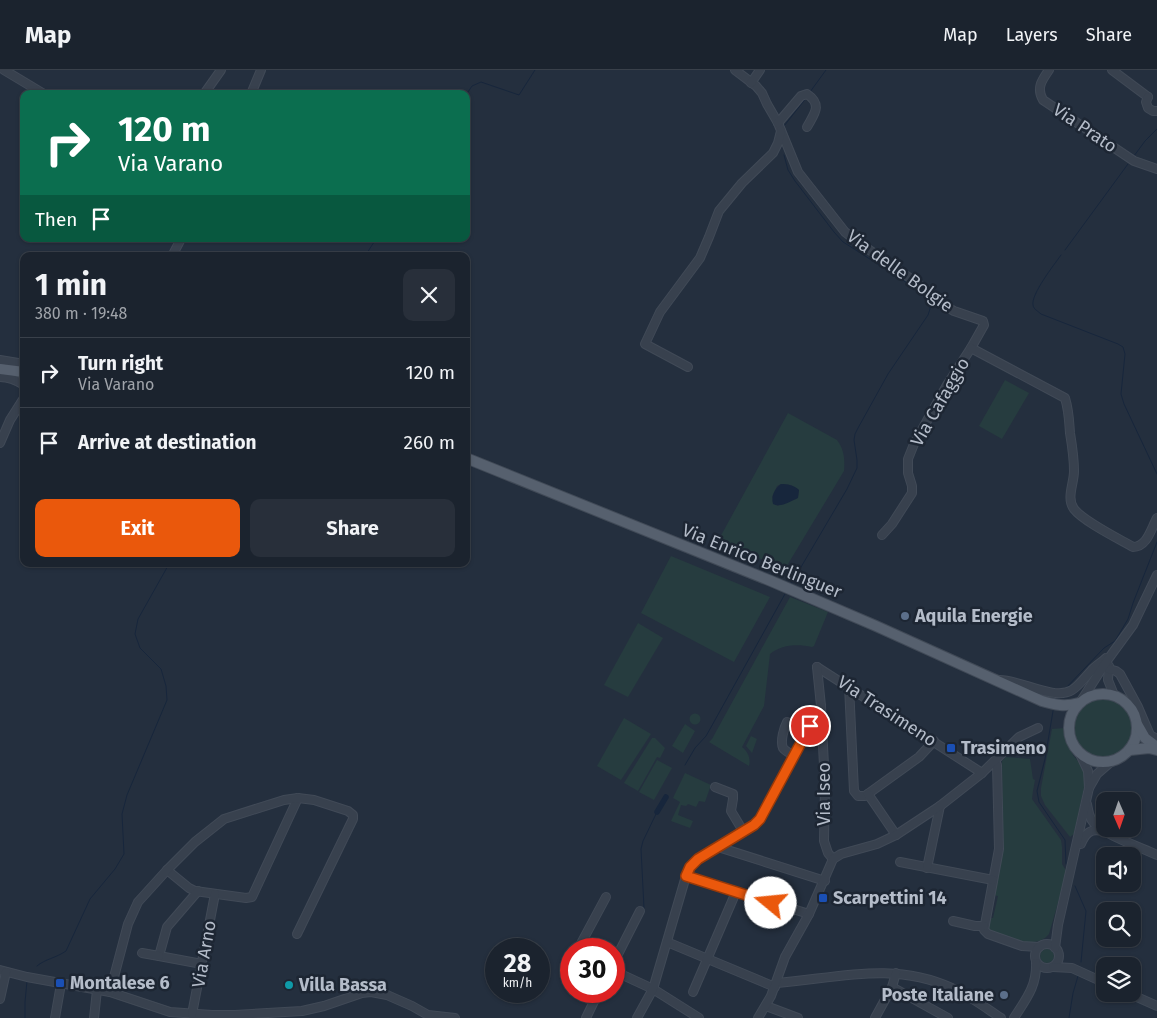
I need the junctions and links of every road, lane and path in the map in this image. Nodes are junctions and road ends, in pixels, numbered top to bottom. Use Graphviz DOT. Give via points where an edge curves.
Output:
graph roads {
  1 [pos="4,70"];
  2 [pos="221,70"];
  3 [pos="261,70"];
  4 [pos="735,70"];
  5 [pos="760,70"];
  6 [pos="1049,70"];
  7 [pos="1112,70"];
  8 [pos="751,83"];
  9 [pos="37,90"];
  10 [pos="207,90"];
  11 [pos="253,90"];
  12 [pos="1156,94"];
  13 [pos="1148,97"];
  14 [pos="1157,111"];
  15 [pos="779,127"];
  16 [pos="807,127"];
  17 [pos="1157,169"];
  18 [pos="972,348"];
  19 [pos="0,360"];
  20 [pos="20,363"];
  21 [pos="688,366"];
  22 [pos="0,369"];
  23 [pos="20,372"];
  24 [pos="0,378"];
  25 [pos="20,382"];
  26 [pos="20,404"];
  27 [pos="0,443"];
  28 [pos="470,460"];
  29 [pos="1157,518"];
  30 [pos="882,535"];
  31 [pos="1157,575"];
  32 [pos="1113,652"];
  33 [pos="817,667"];
  34 [pos="1108,670"];
  35 [pos="995,680"];
  36 [pos="849,686"];
  37 [pos="1114,695"];
  38 [pos="1042,701"];
  39 [pos="1080,702"];
  40 [pos="821,706"];
  41 [pos="787,722"];
  42 [pos="1137,724"];
  43 [pos="1038,728"];
  44 [pos="1069,729"];
  45 [pos="1157,739"];
  46 [pos="934,741"];
  47 [pos="1157,748"];
  48 [pos="1130,750"];
  49 [pos="1080,754"];
  50 [pos="794,756"];
  51 [pos="995,761"];
  52 [pos="1112,761"];
  53 [pos="982,772"];
  54 [pos="715,787"];
  55 [pos="1090,788"];
  56 [pos="868,794"];
  57 [pos="298,798"];
  58 [pos="1086,802"];
  59 [pos="940,806"];
  60 [pos="1096,825"];
  61 [pos="1096,830"];
  62 [pos="743,831"];
  63 [pos="896,835"];
  64 [pos="1119,838"];
  65 [pos="718,847"];
  66 [pos="1157,855"];
  67 [pos="1074,857"];
  68 [pos="833,859"];
  69 [pos="900,862"];
  70 [pos="927,868"];
  71 [pos="167,870"];
  72 [pos="686,876"];
  73 [pos="993,880"];
  74 [pos="824,881"];
  75 [pos="198,891"];
  76 [pos="736,892"];
  77 [pos="215,894"];
  78 [pos="606,897"];
  79 [pos="640,911"];
  80 [pos="809,914"];
  81 [pos="953,921"];
  82 [pos="1058,925"];
  83 [pos="984,926"];
  84 [pos="297,934"];
  85 [pos="584,938"];
  86 [pos="625,940"];
  87 [pos="667,942"];
  88 [pos="1022,946"];
  89 [pos="1042,946"];
  90 [pos="1057,951"];
  91 [pos="142,953"];
  92 [pos="159,956"];
  93 [pos="707,959"];
  94 [pos="1036,960"];
  95 [pos="202,964"];
  96 [pos="1051,967"];
  97 [pos="1072,968"];
  98 [pos="3,971"];
  99 [pos="896,973"];
  100 [pos="625,976"];
  101 [pos="1096,979"];
  102 [pos="1034,983"];
  103 [pos="62,984"];
  104 [pos="776,985"];
  105 [pos="892,987"];
  106 [pos="653,989"];
  107 [pos="96,990"];
  108 [pos="110,992"];
  109 [pos="693,992"];
  110 [pos="0,999"];
  111 [pos="1141,999"];
  112 [pos="593,1003"];
  113 [pos="766,1006"];
  114 [pos="1157,1006"];
  115 [pos="192,1014"];
  116 [pos="690,1016"];
  117 [pos="236,1017"];
  118 [pos="56,1018"];
  119 [pos="94,1018"];
  120 [pos="454,1018"];
  121 [pos="586,1018"];
  122 [pos="637,1018"];
  123 [pos="699,1018"];
  124 [pos="758,1018"];
  125 [pos="798,1018"];
  126 [pos="875,1018"];
  127 [pos="948,1018"];
  128 [pos="1001,1018"];
  129 [pos="1016,1018"];
  1 -- 9 [label="street"];
  2 -- 10 [label="street"];
  3 -- 11 [label="street"];
  4 -- 8 [label="street"];
  5 -- 8 [label="street"];
  6 -- 17 [label="street, Via Prato" via="1040,84 1043,100 1134,161"];
  7 -- 13 [label="street"];
  8 -- 15 [label="street" via="762,93"];
  12 -- 13 [label="street"];
  13 -- 14 [label="street" via="1148,108"];
  15 -- 16 [label="street" via="801,96 807,94 816,106"];
  15 -- 18 [label="street, Via delle Bolgie" via="798,172 845,232 943,305 983,321"];
  15 -- 21 [label="street" via="778,143 773,153 719,211 700,258 660,312 645,344"];
  18 -- 29 [label="street" via="1065,398 1070,418 1074,472 1070,496 1076,511 1135,547 1145,542"];
  18 -- 30 [label="street, Via Cafaggio" via="914,444 908,459 912,493"];
  19 -- 20 [label="street"];
  22 -- 23 [label="main road"];
  24 -- 25 [label="street"];
  26 -- 27 [label="street"];
  28 -- 35 [label="main road, Via Enrico Berlinguer" via="771,581"];
  31 -- 32 [label="street" via="1133,625"];
  32 -- 34 [label="street"];
  32 -- 35 [label="street" via="1075,688 1064,694"];
  32 -- 39 [label="street"];
  33 -- 36 [label="street, Via Trasimeno"];
  33 -- 40 [label="street, Via Iseo"];
  34 -- 37 [label="street"];
  34 -- 45 [label="street" via="1120,674 1150,735"];
  35 -- 38 [label="main road, Via Enrico Berlinguer"];
  36 -- 46 [label="street, Via Trasimeno"];
  36 -- 56 [label="street" via="854,791 860,797"];
  37 -- 39 [label="main road, Via Enrico Berlinguer" via="1098,694"];
  37 -- 42 [label="main road" via="1130,706"];
  38 -- 39 [label="main road, Via Enrico Berlinguer" via="1059,706"];
  38 -- 44 [label="main road, Via Enrico Berlinguer" via="1060,714"];
  39 -- 44 [label="main road" via="1071,715"];
  40 -- 50 [label="street"];
  40 -- 68 [label="street, Via Iseo" via="824,841"];
  41 -- 50 [label="street" via="782,745"];
  42 -- 47 [label="main road" via="1145,738"];
  42 -- 48 [label="main road" via="1136,738"];
  43 -- 51 [label="street" via="1019,737"];
  44 -- 49 [label="main road, Via Enrico Berlinguer" via="1071,741"];
  46 -- 53 [label="street, Via Trasimeno"];
  46 -- 56 [label="street" via="919,757"];
  47 -- 48 [label="main road"];
  48 -- 52 [label="main road"];
  49 -- 52 [label="main road" via="1096,762"];
  49 -- 55 [label="street" via="1088,771"];
  50 -- 62 [label="street" via="760,819"];
  51 -- 53 [label="street"];
  51 -- 73 [label="street" via="999,840"];
  52 -- 55 [label="street" via="1096,774"];
  53 -- 59 [label="street"];
  54 -- 62 [label="street" via="733,794 730,811"];
  55 -- 58 [label="street"];
  56 -- 63 [label="street"];
  57 -- 71 [label="street" via="224,818"];
  57 -- 77 [label="street" via="252,897"];
  57 -- 84 [label="street" via="348,811 354,819"];
  58 -- 60 [label="street" via="1091,820"];
  58 -- 67 [label="street"];
  59 -- 63 [label="street"];
  59 -- 70 [label="street"];
  61 -- 67 [label="street" via="1085,835"];
  62 -- 65 [label="street"];
  63 -- 68 [label="street"];
  64 -- 66 [label="street"];
  65 -- 72 [label="street" via="695,861"];
  65 -- 74 [label="street"];
  67 -- 82 [label="street"];
  68 -- 74 [label="street"];
  69 -- 70 [label="street"];
  70 -- 73 [label="street"];
  71 -- 75 [label="street" via="189,888"];
  71 -- 108 [label="street" via="138,902 128,924"];
  72 -- 76 [label="street"];
  72 -- 87 [label="street"];
  73 -- 83 [label="street"];
  74 -- 80 [label="street"];
  75 -- 77 [label="street"];
  75 -- 92 [label="street" via="167,927"];
  76 -- 80 [label="street"];
  76 -- 93 [label="street"];
  77 -- 95 [label="street, Via Arno"];
  78 -- 85 [label="street"];
  79 -- 86 [label="street"];
  80 -- 104 [label="street" via="785,957"];
  81 -- 83 [label="street"];
  82 -- 89 [label="street"];
  82 -- 90 [label="street"];
  83 -- 88 [label="street" via="987,934"];
  87 -- 93 [label="street"];
  87 -- 106 [label="street"];
  88 -- 89 [label="street"];
  88 -- 94 [label="street"];
  89 -- 90 [label="street" via="1051,945"];
  89 -- 94 [label="street" via="1036,951"];
  90 -- 96 [label="street" via="1058,960"];
  90 -- 97 [label="street"];
  91 -- 92 [label="street"];
  92 -- 95 [label="street"];
  93 -- 104 [label="street"];
  93 -- 109 [label="street"];
  94 -- 96 [label="street" via="1042,968"];
  94 -- 102 [label="street"];
  95 -- 115 [label="street, Via Arno"];
  96 -- 97 [label="street"];
  96 -- 102 [label="street"];
  97 -- 101 [label="street"];
  98 -- 103 [label="street"];
  98 -- 110 [label="street"];
  99 -- 104 [label="street" via="869,972"];
  99 -- 105 [label="street"];
  99 -- 128 [label="street" via="918,976 954,988"];
  100 -- 106 [label="street"];
  102 -- 129 [label="street"];
  103 -- 107 [label="street"];
  103 -- 118 [label="street"];
  104 -- 113 [label="street"];
  105 -- 126 [label="street"];
  105 -- 127 [label="street"];
  106 -- 116 [label="street"];
  106 -- 122 [label="street"];
  107 -- 108 [label="street"];
  107 -- 119 [label="street"];
  108 -- 115 [label="street" via="164,1010"];
  111 -- 114 [label="street"];
  112 -- 121 [label="street"];
  113 -- 124 [label="street"];
  113 -- 125 [label="street"];
  115 -- 117 [label="street"];
  116 -- 123 [label="street"];
  117 -- 120 [label="street" via="313,1009 371,992 422,1008 432,1016"];
}
